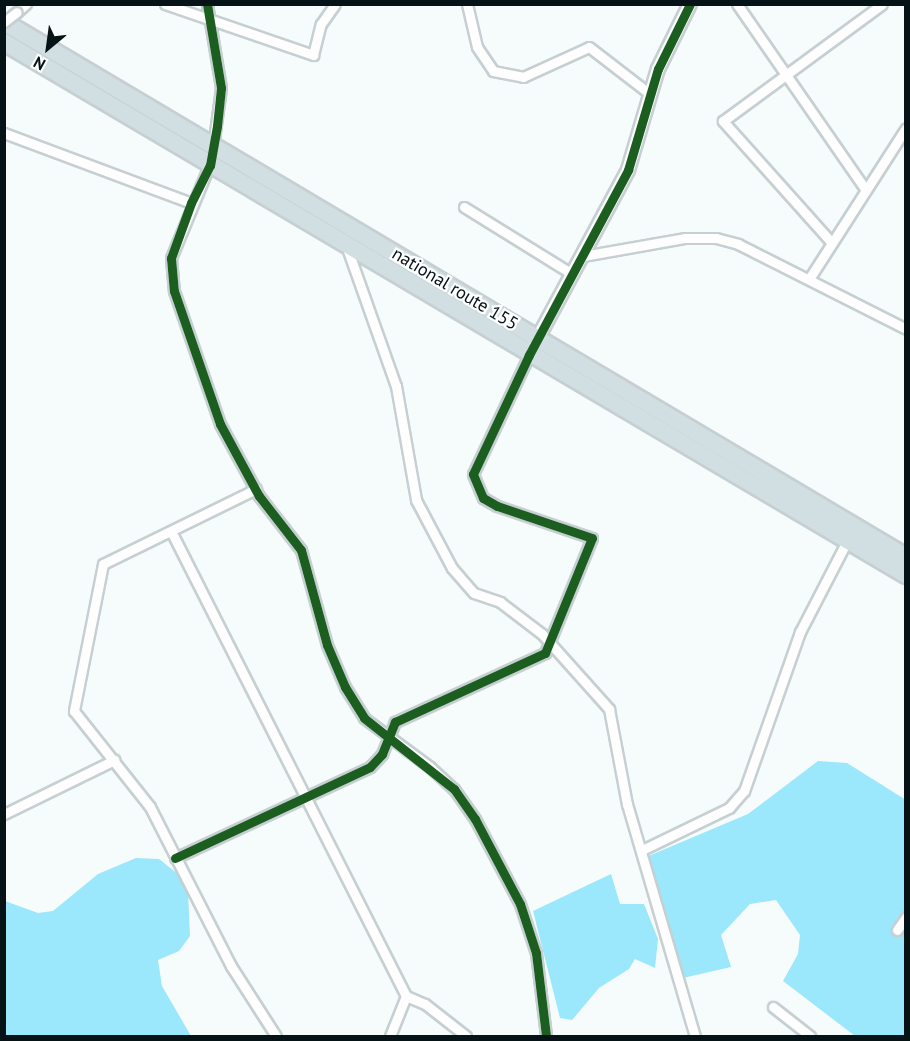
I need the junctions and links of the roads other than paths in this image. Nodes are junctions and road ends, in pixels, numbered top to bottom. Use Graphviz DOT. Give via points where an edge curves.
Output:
graph roads {
  1 [pos="26,4"];
  2 [pos="165,4"];
  3 [pos="207,4"];
  4 [pos="335,4"];
  5 [pos="467,4"];
  6 [pos="690,4"];
  7 [pos="737,4"];
  8 [pos="882,4"];
  9 [pos="9,19"];
  10 [pos="210,20"];
  11 [pos="4,42"];
  12 [pos="4,48"];
  13 [pos="785,75"];
  14 [pos="90,93"];
  15 [pos="650,94"];
  16 [pos="906,128"];
  17 [pos="4,133"];
  18 [pos="213,145"];
  19 [pos="210,165"];
  20 [pos="866,190"];
  21 [pos="191,203"];
  22 [pos="464,207"];
  23 [pos="832,243"];
  24 [pos="346,245"];
  25 [pos="583,256"];
  26 [pos="572,274"];
  27 [pos="808,279"];
  28 [pos="906,329"];
  29 [pos="538,338"];
  30 [pos="529,355"];
  31 [pos="256,489"];
  32 [pos="171,531"];
  33 [pos="847,541"];
  34 [pos="906,557"];
  35 [pos="906,575"];
  36 [pos="549,642"];
  37 [pos="387,734"];
  38 [pos="114,760"];
  39 [pos="303,798"];
  40 [pos="4,814"];
  41 [pos="642,850"];
  42 [pos="175,858"];
  43 [pos="906,917"];
  44 [pos="897,930"];
  45 [pos="406,996"];
  46 [pos="773,1007"];
  47 [pos="276,1036"];
  48 [pos="390,1036"];
  49 [pos="466,1036"];
  50 [pos="546,1036"];
  51 [pos="694,1036"];
  52 [pos="810,1036"];
  1 -- 9 [label="street"];
  2 -- 10 [label="street"];
  3 -- 10 [label="street"];
  4 -- 10 [label="street" via="321,24 313,55"];
  5 -- 15 [label="street" via="477,47 493,71 523,77 589,47"];
  6 -- 15 [label="street"];
  7 -- 13 [label="street"];
  8 -- 13 [label="street"];
  9 -- 18 [label="highway, national route 155"];
  10 -- 18 [label="street" via="221,88"];
  11 -- 14 [label="highway, national route 155"];
  12 -- 14 [label="street"];
  13 -- 20 [label="street"];
  13 -- 23 [label="street" via="723,121"];
  14 -- 19 [label="highway, national route 155"];
  15 -- 25 [label="street" via="628,170"];
  16 -- 20 [label="street"];
  17 -- 21 [label="street"];
  18 -- 19 [label="street"];
  18 -- 29 [label="highway, national route 155"];
  19 -- 21 [label="street"];
  19 -- 24 [label="highway, national route 155"];
  20 -- 23 [label="street"];
  21 -- 31 [label="street" via="171,258 174,291 220,424"];
  22 -- 26 [label="street"];
  23 -- 27 [label="street"];
  24 -- 30 [label="highway, national route 155"];
  24 -- 36 [label="street" via="396,386 416,500 452,568 474,593 500,602"];
  25 -- 26 [label="street"];
  25 -- 27 [label="street" via="685,238 716,238 738,244"];
  26 -- 29 [label="street"];
  27 -- 28 [label="street"];
  29 -- 30 [label="street"];
  29 -- 34 [label="highway, national route 155"];
  30 -- 33 [label="highway, national route 155"];
  30 -- 36 [label="street" via="473,474 483,498 497,506 592,538"];
  31 -- 32 [label="street"];
  31 -- 37 [label="street" via="302,550 327,645 345,687 364,718"];
  32 -- 38 [label="street" via="103,564 74,711"];
  32 -- 39 [label="street"];
  33 -- 35 [label="highway, national route 155"];
  33 -- 41 [label="street" via="800,632 744,791 729,808"];
  36 -- 37 [label="street" via="545,653 395,722"];
  36 -- 41 [label="street" via="609,709 627,804"];
  37 -- 39 [label="street" via="382,754 370,767"];
  37 -- 50 [label="street" via="454,789 520,904 536,953"];
  38 -- 40 [label="street"];
  38 -- 42 [label="street" via="150,807"];
  39 -- 42 [label="street"];
  39 -- 45 [label="street"];
  41 -- 51 [label="street"];
  42 -- 47 [label="street" via="231,966"];
  43 -- 44 [label="street"];
  45 -- 48 [label="street"];
  45 -- 49 [label="street" via="425,1004"];
  46 -- 52 [label="street"];
}
